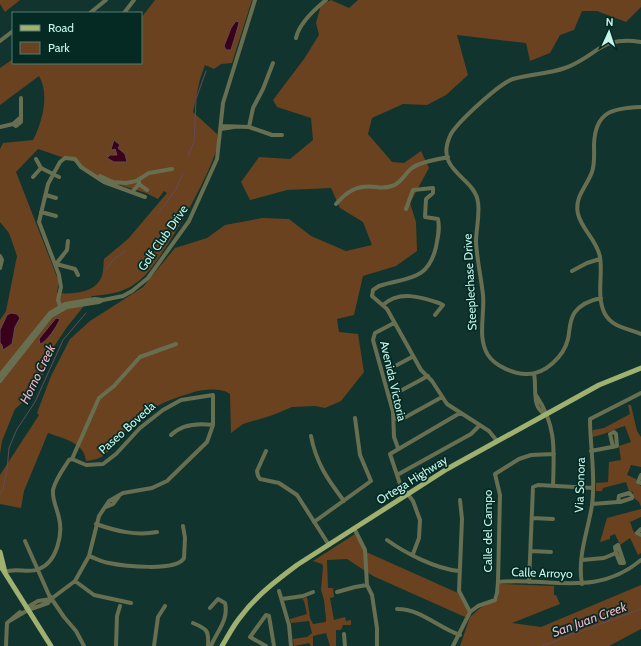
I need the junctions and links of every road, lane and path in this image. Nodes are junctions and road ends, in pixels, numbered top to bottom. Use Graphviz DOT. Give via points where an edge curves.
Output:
graph roads {
  1 [pos="106,0"];
  2 [pos="134,0"];
  3 [pos="256,0"];
  4 [pos="326,0"];
  5 [pos="91,12"];
  6 [pos="125,12"];
  7 [pos="12,32"];
  8 [pos="296,38"];
  9 [pos="0,41"];
  10 [pos="641,42"];
  11 [pos="274,63"];
  12 [pos="21,98"];
  13 [pos="641,107"];
  14 [pos="0,127"];
  15 [pos="221,127"];
  16 [pos="249,127"];
  17 [pos="282,135"];
  18 [pos="448,157"];
  19 [pos="36,159"];
  20 [pos="41,168"];
  21 [pos="172,169"];
  22 [pos="94,175"];
  23 [pos="57,176"];
  24 [pos="33,177"];
  25 [pos="139,182"];
  26 [pos="147,190"];
  27 [pos="133,191"];
  28 [pos="46,195"];
  29 [pos="146,197"];
  30 [pos="56,198"];
  31 [pos="336,204"];
  32 [pos="406,209"];
  33 [pos="41,212"];
  34 [pos="56,216"];
  35 [pos="68,241"];
  36 [pos="0,256"];
  37 [pos="600,259"];
  38 [pos="56,264"];
  39 [pos="0,268"];
  40 [pos="572,271"];
  41 [pos="78,275"];
  42 [pos="601,298"];
  43 [pos="383,305"];
  44 [pos="60,307"];
  45 [pos="435,315"];
  46 [pos="394,323"];
  47 [pos="641,334"];
  48 [pos="176,344"];
  49 [pos="412,356"];
  50 [pos="397,365"];
  51 [pos="641,368"];
  52 [pos="534,374"];
  53 [pos="0,375"];
  54 [pos="428,376"];
  55 [pos="0,381"];
  56 [pos="641,393"];
  57 [pos="389,397"];
  58 [pos="442,397"];
  59 [pos="460,413"];
  60 [pos="545,414"];
  61 [pos="355,418"];
  62 [pos="394,419"];
  63 [pos="213,425"];
  64 [pos="480,425"];
  65 [pos="610,434"];
  66 [pos="171,435"];
  67 [pos="311,436"];
  68 [pos="497,441"];
  69 [pos="398,448"];
  70 [pos="591,450"];
  71 [pos="266,451"];
  72 [pos="554,454"];
  73 [pos="72,459"];
  74 [pos="397,475"];
  75 [pos="641,475"];
  76 [pos="641,483"];
  77 [pos="553,486"];
  78 [pos="593,488"];
  79 [pos="407,494"];
  80 [pos="344,500"];
  81 [pos="460,500"];
  82 [pos="618,502"];
  83 [pos="592,504"];
  84 [pos="532,518"];
  85 [pos="553,519"];
  86 [pos="314,522"];
  87 [pos="96,524"];
  88 [pos="183,526"];
  89 [pos="354,528"];
  90 [pos="641,529"];
  91 [pos="157,532"];
  92 [pos="641,535"];
  93 [pos="387,540"];
  94 [pos="25,541"];
  95 [pos="329,545"];
  96 [pos="531,551"];
  97 [pos="0,552"];
  98 [pos="551,552"];
  99 [pos="413,554"];
  100 [pos="616,554"];
  101 [pos="89,556"];
  102 [pos="582,560"];
  103 [pos="641,560"];
  104 [pos="0,565"];
  105 [pos="38,570"];
  106 [pos="459,571"];
  107 [pos="5,572"];
  108 [pos="75,581"];
  109 [pos="498,582"];
  110 [pos="529,582"];
  111 [pos="582,584"];
  112 [pos="367,585"];
  113 [pos="279,591"];
  114 [pos="313,592"];
  115 [pos="337,592"];
  116 [pos="282,598"];
  117 [pos="51,599"];
  118 [pos="131,603"];
  119 [pos="120,606"];
  120 [pos="165,606"];
  121 [pos="210,608"];
  122 [pos="27,609"];
  123 [pos="397,609"];
  124 [pos="470,612"];
  125 [pos="193,623"];
  126 [pos="344,634"];
  127 [pos="460,635"];
  128 [pos="225,645"];
  129 [pos="6,646"];
  130 [pos="51,646"];
  131 [pos="84,646"];
  132 [pos="116,646"];
  133 [pos="154,646"];
  134 [pos="210,646"];
  135 [pos="266,646"];
  136 [pos="274,646"];
  137 [pos="291,646"];
  138 [pos="344,646"];
  139 [pos="377,646"];
  140 [pos="453,646"];
  1 -- 5 [label="street"];
  2 -- 6 [label="street"];
  3 -- 15 [label="street, Golf Club Drive" via="223,103"];
  4 -- 8 [label="street" via="310,15"];
  7 -- 9 [label="street"];
  10 -- 18 [label="street" via="625,40 607,43 566,68 508,80 456,127 447,146"];
  11 -- 16 [label="street" via="253,108"];
  12 -- 14 [label="street" via="21,117 13,124"];
  13 -- 37 [label="street" via="622,107 609,112 596,130 593,169 581,192 577,208 580,220 595,242"];
  15 -- 16 [label="street"];
  15 -- 44 [label="street, Golf Club Drive" via="217,159 189,221 148,278 139,287 123,296"];
  16 -- 17 [label="street" via="272,135"];
  18 -- 31 [label="street" via="412,168 391,187 358,187"];
  18 -- 52 [label="street, Steeplechase Drive" via="453,171 472,189 478,202 476,242 483,296 484,345 488,356 499,365 515,372"];
  19 -- 20 [label="street"];
  20 -- 23 [label="street"];
  20 -- 24 [label="street"];
  21 -- 25 [label="street" via="143,175"];
  22 -- 23 [label="street" via="75,159 65,158 60,162"];
  22 -- 25 [label="street" via="113,182"];
  22 -- 27 [label="street" via="109,184"];
  23 -- 28 [label="street" via="49,183"];
  25 -- 26 [label="street"];
  25 -- 27 [label="street"];
  27 -- 29 [label="street"];
  28 -- 30 [label="street"];
  28 -- 33 [label="street"];
  32 -- 43 [label="street" via="413,190 433,188 432,195 426,199 425,217 438,219 440,233 434,258 427,269 419,275 373,290 372,296"];
  33 -- 34 [label="street"];
  33 -- 38 [label="street" via="40,226 52,260"];
  35 -- 38 [label="street" via="67,250"];
  36 -- 39 [label="street"];
  37 -- 40 [label="street" via="586,262"];
  37 -- 42 [label="street"];
  38 -- 41 [label="street" via="76,269"];
  38 -- 44 [label="street" via="61,285 58,300"];
  42 -- 47 [label="street" via="606,315 614,324"];
  42 -- 52 [label="street" via="590,301 574,312 565,347 550,366"];
  43 -- 45 [label="street" via="392,299 410,295 443,305"];
  43 -- 46 [label="street"];
  44 -- 53 [label="street" via="50,313"];
  44 -- 55 [label="street"];
  46 -- 49 [label="street"];
  46 -- 57 [label="street, Avenida Victoria" via="373,336"];
  48 -- 73 [label="street" via="140,357 114,386 99,398"];
  49 -- 50 [label="street"];
  49 -- 54 [label="street" via="420,370"];
  51 -- 60 [label="main road, Ortega Highway" via="599,385"];
  52 -- 60 [label="street" via="536,395"];
  54 -- 57 [label="street"];
  54 -- 58 [label="street"];
  56 -- 70 [label="street, Via Sonora" via="592,417"];
  57 -- 62 [label="street, Avenida Victoria"];
  58 -- 59 [label="street" via="450,407"];
  58 -- 62 [label="street" via="404,418"];
  59 -- 64 [label="street"];
  59 -- 69 [label="street"];
  60 -- 68 [label="main road, Ortega Highway"];
  60 -- 72 [label="street" via="554,434"];
  61 -- 80 [label="street" via="360,455 371,481"];
  62 -- 69 [label="street, Avenida Victoria" via="394,437"];
  63 -- 66 [label="street" via="201,423 188,426"];
  63 -- 73 [label="street, Paseo Boveda" via="213,396 190,398 172,404 151,418 107,461 92,466 80,464"];
  63 -- 87 [label="street" via="208,442 167,481 152,488 119,495 109,501"];
  64 -- 68 [label="street"];
  64 -- 74 [label="street" via="471,434"];
  65 -- 70 [label="street" via="616,434 618,445"];
  67 -- 80 [label="street" via="321,468"];
  68 -- 79 [label="main road, Ortega Highway"];
  69 -- 74 [label="street, Avenida Victoria" via="390,454"];
  70 -- 78 [label="street, Via Sonora"];
  71 -- 86 [label="street" via="257,471 260,479 279,483 297,495"];
  72 -- 77 [label="street"];
  72 -- 109 [label="street, Calle del Campo" via="531,455 519,459 495,474 500,495"];
  73 -- 105 [label="street" via="57,480 53,491 60,525 59,541 51,559"];
  74 -- 79 [label="street, Avenida Victoria"];
  75 -- 76 [label="street" via="638,482"];
  77 -- 78 [label="street"];
  77 -- 84 [label="street" via="533,487"];
  78 -- 83 [label="street, Via Sonora"];
  79 -- 89 [label="main road, Ortega Highway"];
  79 -- 99 [label="street, Avenida Victoria" via="416,507 420,520 419,538"];
  80 -- 86 [label="street"];
  81 -- 106 [label="street" via="462,519"];
  82 -- 83 [label="street"];
  83 -- 102 [label="street, Via Sonora"];
  84 -- 85 [label="street"];
  84 -- 96 [label="street"];
  86 -- 95 [label="street"];
  87 -- 91 [label="street" via="119,531 145,534"];
  87 -- 101 [label="street"];
  88 -- 101 [label="street" via="184,558 179,563 158,567 114,564"];
  89 -- 95 [label="main road, Ortega Highway"];
  89 -- 112 [label="street" via="365,550"];
  90 -- 92 [label="street" via="637,533"];
  93 -- 99 [label="street"];
  94 -- 105 [label="street"];
  95 -- 128 [label="main road, Ortega Highway" via="297,565 260,595 242,615"];
  96 -- 98 [label="street"];
  96 -- 110 [label="street"];
  97 -- 107 [label="main road"];
  99 -- 106 [label="street" via="442,568"];
  100 -- 102 [label="street"];
  101 -- 108 [label="street"];
  102 -- 111 [label="street, Via Sonora"];
  103 -- 111 [label="street, Calle Arroyo" via="622,574"];
  104 -- 107 [label="main road"];
  105 -- 107 [label="street"];
  105 -- 117 [label="street"];
  106 -- 124 [label="street" via="459,591"];
  107 -- 122 [label="main road"];
  108 -- 117 [label="street"];
  108 -- 118 [label="street" via="94,595"];
  109 -- 110 [label="street, Calle Arroyo"];
  109 -- 124 [label="street, Calle Arroyo" via="494,600"];
  110 -- 111 [label="street, Calle Arroyo"];
  112 -- 115 [label="street"];
  112 -- 139 [label="street" via="375,611"];
  113 -- 116 [label="street"];
  114 -- 116 [label="street" via="303,596"];
  116 -- 137 [label="street"];
  117 -- 122 [label="street" via="38,601"];
  117 -- 131 [label="street" via="76,631"];
  119 -- 132 [label="street"];
  120 -- 133 [label="street" via="158,618"];
  121 -- 134 [label="street" via="218,599 225,603 224,624"];
  122 -- 129 [label="street" via="7,622"];
  122 -- 130 [label="main road"];
  123 -- 127 [label="street" via="411,610"];
  124 -- 127 [label="street"];
  125 -- 134 [label="street" via="208,632"];
  126 -- 138 [label="street"];
  127 -- 140 [label="street"];
  135 -- 136 [label="street" via="250,637 266,615 269,616"];
}
